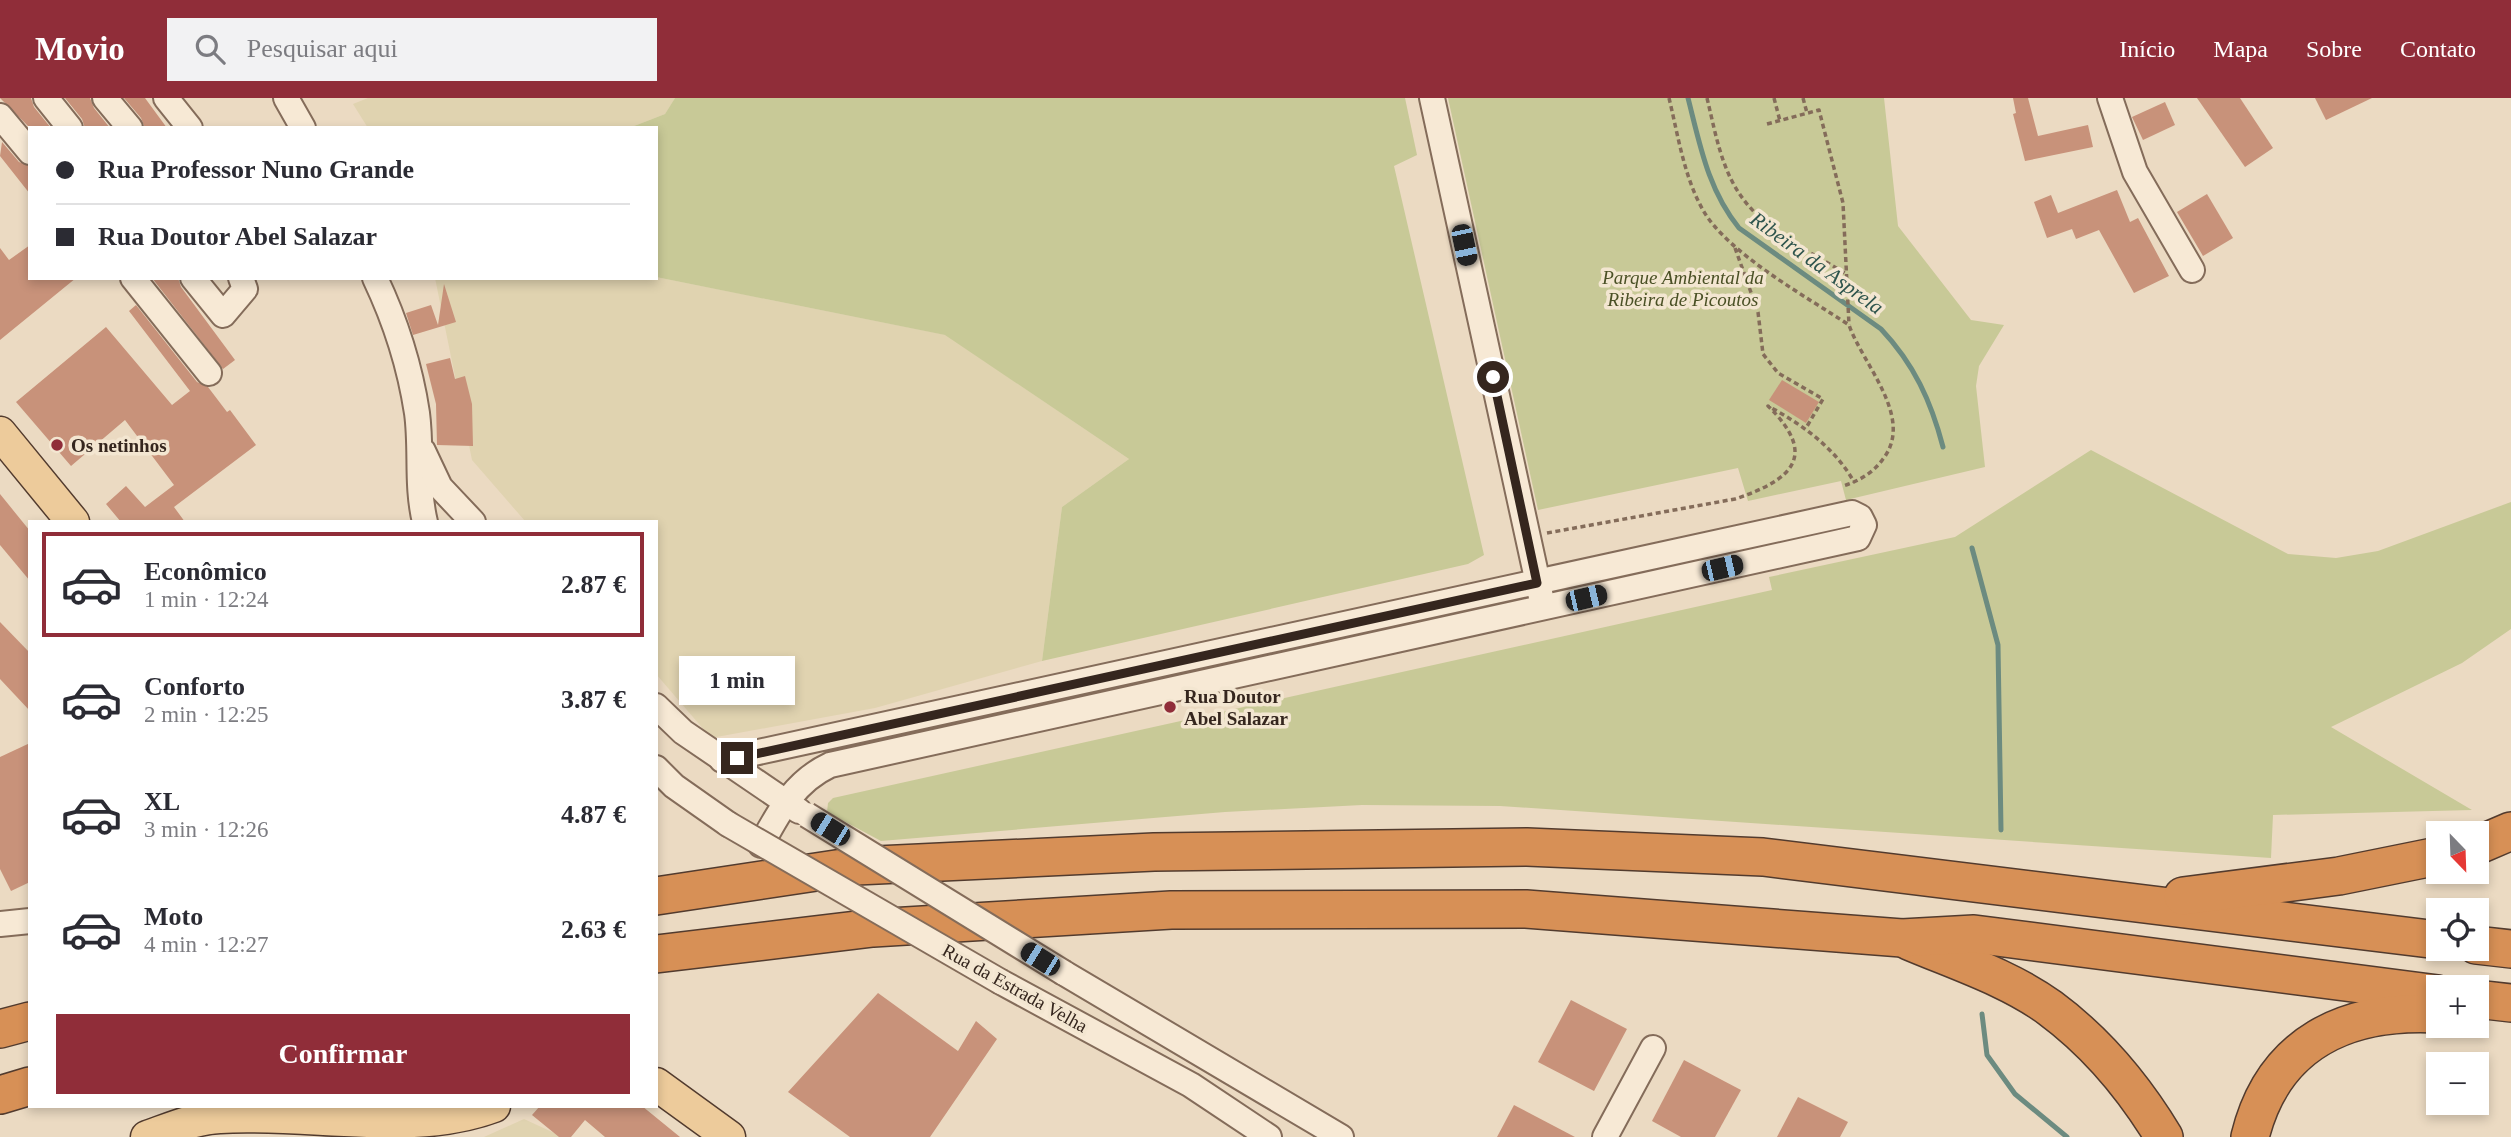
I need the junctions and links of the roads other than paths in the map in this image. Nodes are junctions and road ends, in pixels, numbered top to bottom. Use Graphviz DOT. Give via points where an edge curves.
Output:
graph roads {
  1 [pos="46,98"];
  2 [pos="105,98"];
  3 [pos="166,98"];
  4 [pos="286,98"];
  5 [pos="1432,98"];
  6 [pos="2110,98"];
  7 [pos="0,116"];
  8 [pos="68,126"];
  9 [pos="128,126"];
  10 [pos="188,126"];
  11 [pos="302,126"];
  12 [pos="28,150"];
  13 [pos="2192,270"];
  14 [pos="134,280"];
  15 [pos="195,280"];
  16 [pos="242,280"];
  17 [pos="376,280"];
  18 [pos="209,373"];
  19 [pos="0,433"];
  20 [pos="419,441"];
  21 [pos="71,520"];
  22 [pos="424,520"];
  23 [pos="471,520"];
  24 [pos="1537,583"];
  25 [pos="1544,608"];
  26 [pos="658,708"];
  27 [pos="722,760"];
  28 [pos="658,773"];
  29 [pos="665,790"];
  30 [pos="780,810"];
  31 [pos="2511,831"];
  32 [pos="2489,840"];
  33 [pos="761,845"];
  34 [pos="2426,858"];
  35 [pos="658,896"];
  36 [pos="2142,903"];
  37 [pos="28,921"];
  38 [pos="0,924"];
  39 [pos="1902,937"];
  40 [pos="2426,938"];
  41 [pos="2489,946"];
  42 [pos="2511,949"];
  43 [pos="658,954"];
  44 [pos="2426,992"];
  45 [pos="2489,1000"];
  46 [pos="2511,1003"];
  47 [pos="2426,1013"];
  48 [pos="2489,1017"];
  49 [pos="2511,1018"];
  50 [pos="28,1022"];
  51 [pos="0,1029"];
  52 [pos="1653,1048"];
  53 [pos="658,1085"];
  54 [pos="28,1087"];
  55 [pos="0,1095"];
  56 [pos="1281,1104"];
  57 [pos="490,1108"];
  58 [pos="1267,1136"];
  59 [pos="148,1137"];
  60 [pos="729,1137"];
  61 [pos="1341,1137"];
  62 [pos="1605,1137"];
  63 [pos="2164,1137"];
  64 [pos="2250,1137"];
  1 -- 8 [label="street"];
  2 -- 9 [label="street"];
  3 -- 10 [label="street"];
  4 -- 11 [label="street"];
  5 -- 24 [label="street"];
  6 -- 13 [label="street" via="2134,172"];
  7 -- 12 [label="street"];
  14 -- 18 [label="street"];
  15 -- 16 [label="street" via="223,315 245,289"];
  17 -- 20 [label="street" via="407,366"];
  19 -- 21 [label="main road"];
  20 -- 22 [label="street" via="418,494"];
  20 -- 23 [label="street" via="440,487"];
  24 -- 25 [label="street"];
  24 -- 25 [label="street" via="1852,513 1864,525 1858,538"];
  24 -- 27 [label="street"];
  25 -- 30 [label="street" via="830,765 811,774"];
  26 -- 27 [label="street, Rua da Estrada Velha" via="683,733"];
  27 -- 30 [label="street, Rua da Estrada Velha"];
  28 -- 29 [label="street, Rua da Estrada Velha"];
  29 -- 33 [label="street, Rua da Estrada Velha, bridge"];
  30 -- 33 [label="street"];
  30 -- 56 [label="street, Rua da Estrada Velha, bridge" via="807,815"];
  31 -- 32 [label="highway"];
  33 -- 58 [label="street, Rua da Estrada Velha, bridge" via="1191,1085"];
  34 -- 36 [label="highway" via="2339,876"];
  35 -- 36 [label="highway" via="856,866 1154,852 1527,847 1763,857"];
  36 -- 40 [label="highway"];
  37 -- 38 [label="street"];
  39 -- 43 [label="highway" via="1526,909 1171,909 873,928"];
  39 -- 44 [label="highway" via="1974,934"];
  39 -- 63 [label="highway" via="2050,1008 2125,1078"];
  41 -- 42 [label="highway"];
  45 -- 46 [label="highway"];
  47 -- 64 [label="highway" via="2366,1018 2313,1041 2290,1058 2275,1079 2260,1102"];
  48 -- 49 [label="highway"];
  50 -- 51 [label="highway"];
  52 -- 62 [label="street"];
  53 -- 60 [label="main road"];
  54 -- 55 [label="highway"];
  56 -- 58 [label="street, Rua da Estrada Velha"];
  56 -- 61 [label="street, Rua da Estrada Velha"];
  57 -- 59 [label="main road" via="474,1117 426,1127 225,1117"];
}
